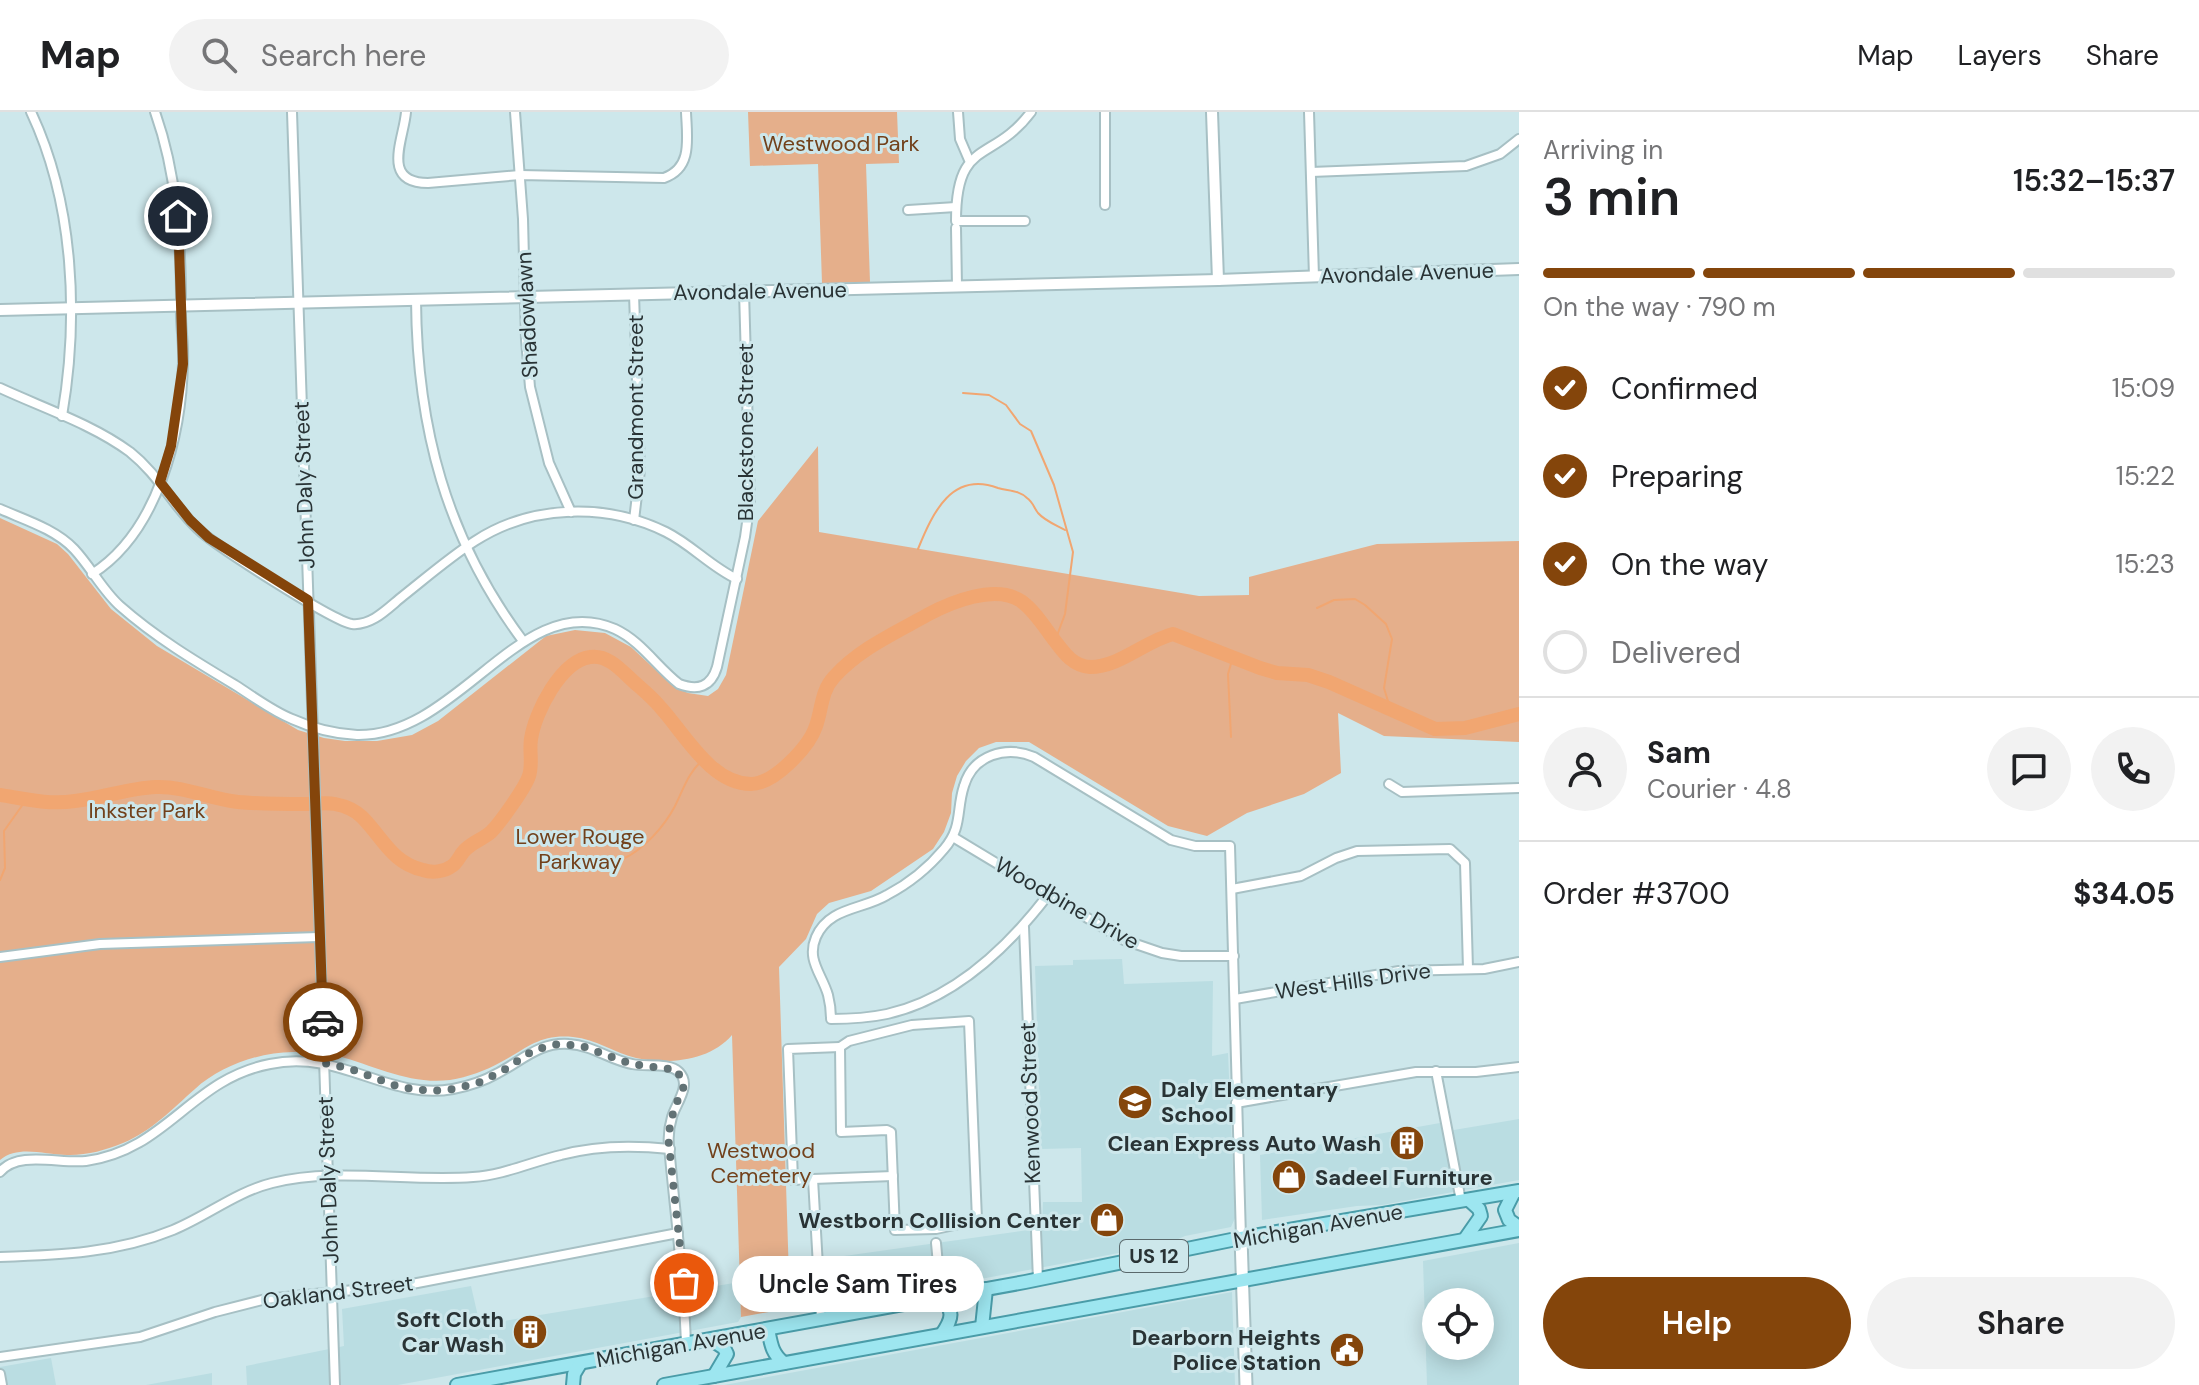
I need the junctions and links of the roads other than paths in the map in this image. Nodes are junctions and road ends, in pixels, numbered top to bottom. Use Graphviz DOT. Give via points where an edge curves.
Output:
graph roads {
  1 [pos="31,112"];
  2 [pos="155,112"];
  3 [pos="292,112"];
  4 [pos="406,112"];
  5 [pos="515,112"];
  6 [pos="686,112"];
  7 [pos="958,112"];
  8 [pos="1031,112"];
  9 [pos="1105,112"];
  10 [pos="1212,112"];
  11 [pos="1309,112"];
  12 [pos="1519,139"];
  13 [pos="969,160"];
  14 [pos="1311,172"];
  15 [pos="520,175"];
  16 [pos="1105,205"];
  17 [pos="956,207"];
  18 [pos="908,210"];
  19 [pos="1025,221"];
  20 [pos="956,228"];
  21 [pos="1519,269"];
  22 [pos="1314,277"];
  23 [pos="1218,280"];
  24 [pos="957,286"];
  25 [pos="744,291"];
  26 [pos="634,294"];
  27 [pos="526,297"];
  28 [pos="416,300"];
  29 [pos="298,303"];
  30 [pos="181,306"];
  31 [pos="69,308"];
  32 [pos="0,310"];
  33 [pos="0,388"];
  34 [pos="62,416"];
  35 [pos="160,482"];
  36 [pos="0,509"];
  37 [pos="571,512"];
  38 [pos="634,520"];
  39 [pos="467,547"];
  40 [pos="92,574"];
  41 [pos="737,579"];
  42 [pos="308,600"];
  43 [pos="523,641"];
  44 [pos="313,726"];
  45 [pos="1389,784"];
  46 [pos="1519,788"];
  47 [pos="953,837"];
  48 [pos="1232,889"];
  49 [pos="1048,895"];
  50 [pos="1024,926"];
  51 [pos="319,937"];
  52 [pos="1234,956"];
  53 [pos="0,957"];
  54 [pos="1519,962"];
  55 [pos="1468,969"];
  56 [pos="1235,999"];
  57 [pos="840,1047"];
  58 [pos="324,1063"];
  59 [pos="1519,1067"];
  60 [pos="1436,1071"];
  61 [pos="1236,1103"];
  62 [pos="670,1149"];
  63 [pos="0,1172"];
  64 [pos="893,1176"];
  65 [pos="327,1177"];
  66 [pos="813,1179"];
  67 [pos="1516,1191"];
  68 [pos="1465,1201"];
  69 [pos="1519,1228"];
  70 [pos="678,1233"];
  71 [pos="1241,1238"];
  72 [pos="1465,1239"];
  73 [pos="936,1243"];
  74 [pos="0,1257"];
  75 [pos="1038,1280"];
  76 [pos="1243,1281"];
  77 [pos="986,1289"];
  78 [pos="331,1293"];
  79 [pos="941,1297"];
  80 [pos="821,1319"];
  81 [pos="982,1327"];
  82 [pos="768,1329"];
  83 [pos="942,1334"];
  84 [pos="712,1340"];
  85 [pos="686,1345"];
  86 [pos="0,1357"];
  87 [pos="784,1363"];
  88 [pos="580,1364"];
  89 [pos="0,1374"];
  90 [pos="507,1376"];
  91 [pos="714,1376"];
  92 [pos="2,1385"];
  93 [pos="335,1385"];
  94 [pos="457,1385"];
  95 [pos="522,1385"];
  96 [pos="573,1385"];
  97 [pos="664,1385"];
  98 [pos="1246,1385"];
  1 -- 31 [label="street" via="61,200"];
  2 -- 30 [label="street" via="174,188"];
  3 -- 29 [label="street, John Daly Street"];
  4 -- 15 [label="street" via="397,159 413,181"];
  5 -- 15 [label="street, Shadowlawn"];
  6 -- 15 [label="street" via="685,158 670,176"];
  7 -- 13 [label="street" via="960,139"];
  8 -- 13 [label="street" via="1016,129"];
  9 -- 16 [label="street"];
  10 -- 23 [label="street"];
  11 -- 14 [label="street"];
  12 -- 14 [label="street" via="1500,154 1466,166"];
  13 -- 17 [label="street"];
  14 -- 22 [label="street"];
  15 -- 27 [label="street, Shadowlawn"];
  17 -- 18 [label="street"];
  17 -- 19 [label="street" via="956,221"];
  20 -- 24 [label="street"];
  21 -- 22 [label="street, Avondale Avenue"];
  22 -- 23 [label="street, Avondale Avenue"];
  23 -- 24 [label="street, Avondale Avenue"];
  24 -- 25 [label="street, Avondale Avenue"];
  25 -- 26 [label="street, Avondale Avenue"];
  25 -- 41 [label="street, Blackstone Street" via="750,484"];
  26 -- 27 [label="street, Avondale Avenue"];
  26 -- 38 [label="street, Grandmont Street" via="640,470"];
  27 -- 28 [label="street, Avondale Avenue"];
  27 -- 37 [label="street, Shadowlawn" via="527,363 535,411 549,463"];
  28 -- 29 [label="street, Avondale Avenue"];
  28 -- 39 [label="street" via="427,429 442,488"];
  29 -- 30 [label="street, Avondale Avenue"];
  29 -- 42 [label="street, John Daly Street"];
  30 -- 31 [label="street, Avondale Avenue"];
  30 -- 35 [label="street" via="182,382"];
  31 -- 32 [label="street, Avondale Avenue"];
  31 -- 34 [label="street"];
  33 -- 34 [label="street"];
  34 -- 35 [label="street" via="119,445"];
  35 -- 40 [label="street" via="129,541"];
  35 -- 42 [label="street" via="209,538"];
  36 -- 40 [label="street" via="63,540"];
  37 -- 38 [label="street"];
  37 -- 39 [label="street" via="515,522"];
  38 -- 41 [label="street" via="680,540"];
  39 -- 42 [label="street" via="367,622 345,622"];
  39 -- 43 [label="street"];
  40 -- 44 [label="street" via="160,638 272,708"];
  41 -- 43 [label="street, Blackstone Street" via="715,674 700,687 682,685 630,638 598,624 561,624"];
  42 -- 44 [label="street, John Daly Street"];
  43 -- 44 [label="street" via="447,702 400,727 358,735"];
  44 -- 51 [label="street, John Daly Street"];
  45 -- 46 [label="street" via="1402,792"];
  47 -- 48 [label="street" via="970,773 990,756 1012,751 1034,757 1171,840 1230,846"];
  47 -- 49 [label="street, Woodbine Drive"];
  47 -- 50 [label="street" via="934,861 900,887 837,913 821,928 813,958 828,994 831,1019 884,1015 928,999 978,967"];
  48 -- 52 [label="street"];
  48 -- 55 [label="street" via="1301,876 1336,858 1368,850 1450,849 1465,863"];
  49 -- 50 [label="street"];
  49 -- 52 [label="street, Woodbine Drive" via="1142,947 1181,956"];
  50 -- 75 [label="street, Kenwood Street"];
  51 -- 53 [label="street" via="100,944"];
  51 -- 58 [label="street, John Daly Street"];
  52 -- 56 [label="street"];
  54 -- 55 [label="street, West Hills Drive"];
  55 -- 56 [label="street, West Hills Drive" via="1399,971"];
  56 -- 61 [label="street"];
  57 -- 64 [label="street" via="841,1132 891,1132"];
  57 -- 64 [label="street" via="912,1025 969,1021 977,1220 895,1230"];
  57 -- 66 [label="street" via="788,1049 793,1180"];
  58 -- 62 [label="street" via="399,1087 444,1090 488,1079 534,1050 570,1044 631,1064 672,1068 682,1077 683,1092 671,1121"];
  58 -- 63 [label="street" via="282,1062 235,1074 202,1093 152,1136 113,1155 76,1162 23,1159"];
  58 -- 65 [label="street, John Daly Street"];
  59 -- 60 [label="street"];
  60 -- 61 [label="street"];
  60 -- 68 [label="street"];
  61 -- 71 [label="street"];
  62 -- 65 [label="street" via="593,1148 471,1178"];
  62 -- 70 [label="street"];
  64 -- 66 [label="street"];
  65 -- 74 [label="street" via="259,1187 176,1229 126,1246"];
  65 -- 78 [label="street, John Daly Street"];
  66 -- 80 [label="street"];
  67 -- 68 [label="main road, Michigan Avenue / US 12"];
  67 -- 69 [label="main road" via="1505,1210"];
  68 -- 71 [label="main road, Michigan Avenue / US 12"];
  68 -- 72 [label="main road" via="1481,1216"];
  69 -- 72 [label="main road, Michigan Avenue / US 12"];
  70 -- 78 [label="street, Oakland Street" via="412,1284"];
  70 -- 85 [label="street"];
  71 -- 75 [label="main road, Michigan Avenue / US 12"];
  71 -- 76 [label="main road"];
  72 -- 76 [label="main road, Michigan Avenue / US 12"];
  73 -- 79 [label="street"];
  75 -- 77 [label="main road, Michigan Avenue / US 12"];
  76 -- 81 [label="main road, Michigan Avenue / US 12"];
  76 -- 98 [label="main road"];
  77 -- 79 [label="main road, Michigan Avenue / US 12"];
  77 -- 81 [label="main road"];
  78 -- 86 [label="street, Oakland Street" via="249,1302 140,1337"];
  78 -- 93 [label="street, John Daly Street"];
  79 -- 80 [label="main road, Michigan Avenue / US 12"];
  79 -- 83 [label="main road" via="951,1312"];
  80 -- 82 [label="main road, Michigan Avenue / US 12"];
  81 -- 83 [label="main road, Michigan Avenue / US 12"];
  82 -- 84 [label="main road, Michigan Avenue / US 12"];
  82 -- 87 [label="main road" via="772,1350"];
  83 -- 87 [label="main road, Michigan Avenue / US 12"];
  84 -- 85 [label="main road, Michigan Avenue / US 12"];
  84 -- 91 [label="main road" via="727,1354"];
  85 -- 88 [label="main road, Michigan Avenue / US 12"];
  87 -- 91 [label="main road, Michigan Avenue / US 12"];
  88 -- 90 [label="main road, Michigan Avenue / US 12"];
  88 -- 96 [label="main road"];
  89 -- 92 [label="street"];
  90 -- 94 [label="main road, Michigan Avenue / US 12"];
  90 -- 95 [label="main road"];
  91 -- 97 [label="main road, Michigan Avenue / US 12"];
}
